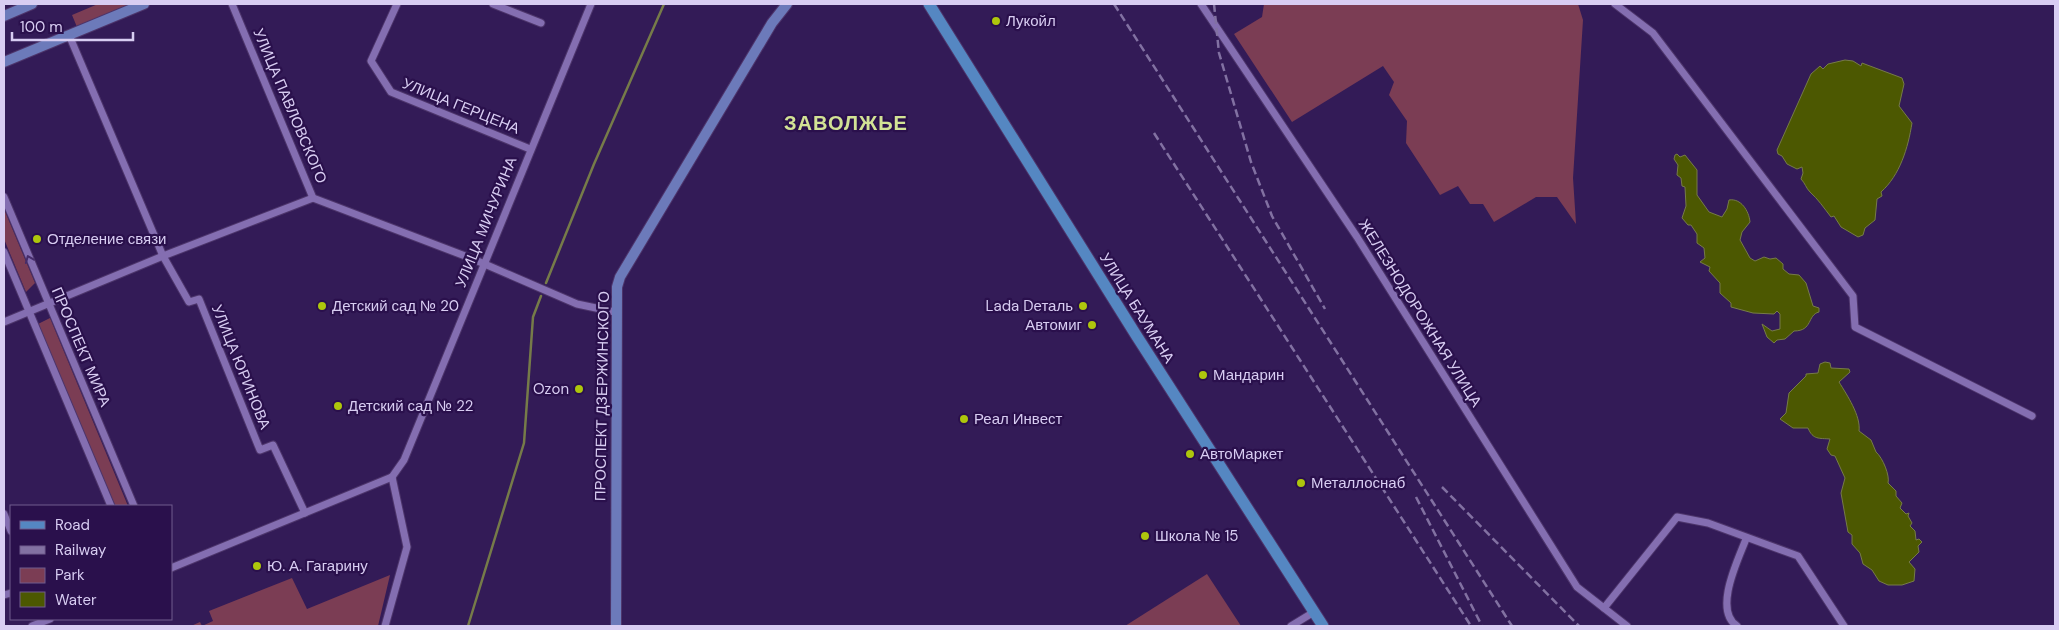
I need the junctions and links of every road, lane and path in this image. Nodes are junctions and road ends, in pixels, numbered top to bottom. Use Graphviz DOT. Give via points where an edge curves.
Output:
graph roads {
  1 [pos="32,4"];
  2 [pos="144,4"];
  3 [pos="232,4"];
  4 [pos="397,4"];
  5 [pos="493,4"];
  6 [pos="591,4"];
  7 [pos="787,4"];
  8 [pos="929,4"];
  9 [pos="1201,4"];
  10 [pos="1615,4"];
  11 [pos="4,16"];
  12 [pos="541,24"];
  13 [pos="69,35"];
  14 [pos="4,62"];
  15 [pos="530,149"];
  16 [pos="4,197"];
  17 [pos="313,198"];
  18 [pos="4,252"];
  19 [pos="163,256"];
  20 [pos="484,263"];
  21 [pos="48,304"];
  22 [pos="30,312"];
  23 [pos="615,312"];
  24 [pos="4,322"];
  25 [pos="2032,416"];
  26 [pos="392,478"];
  27 [pos="111,505"];
  28 [pos="134,505"];
  29 [pos="305,513"];
  30 [pos="4,514"];
  31 [pos="10,529"];
  32 [pos="1746,539"];
  33 [pos="172,568"];
  34 [pos="1604,608"];
  35 [pos="1314,612"];
  36 [pos="41,620"];
  37 [pos="32,626"];
  38 [pos="385,626"];
  39 [pos="616,626"];
  40 [pos="1291,626"];
  41 [pos="1323,626"];
  42 [pos="1627,626"];
  43 [pos="1737,626"];
  44 [pos="1844,626"];
  1 -- 11 [label="street"];
  2 -- 13 [label="street"];
  3 -- 17 [label="street, УЛИЦА ПАВЛОВСКОГО"];
  4 -- 15 [label="street, УЛИЦА ГЕРЦЕНА" via="371,61 391,92"];
  5 -- 12 [label="street"];
  6 -- 15 [label="street, УЛИЦА МИЧУРИНА"];
  7 -- 23 [label="street, ПРОСПЕКТ ДЗЕРЖИНСКОГО" via="772,23 620,278"];
  8 -- 35 [label="main road, УЛИЦА БАУМАНА"];
  9 -- 34 [label="street, ЖЕЛЕЗНОДОРОЖНАЯ УЛИЦА" via="1356,237 1577,587"];
  10 -- 25 [label="street" via="1653,32 1853,296 1855,327"];
  13 -- 14 [label="street"];
  13 -- 19 [label="street, УЛИЦА ЮРИНОВА"];
  15 -- 20 [label="street, УЛИЦА МИЧУРИНА"];
  21 -- 16 [label="street, ПРОСПЕКТ МИРА, one-way"];
  17 -- 19 [label="street"];
  17 -- 20 [label="street, УЛИЦА ПАВЛОВСКОГО"];
  18 -- 22 [label="street"];
  19 -- 21 [label="street"];
  19 -- 29 [label="street, УЛИЦА ЮРИНОВА" via="188,302 199,299 260,450 273,445"];
  20 -- 23 [label="street, УЛИЦА ПАВЛОВСКОГО" via="577,304"];
  20 -- 26 [label="street, УЛИЦА МИЧУРИНА" via="404,460"];
  21 -- 22 [label="street"];
  21 -- 28 [label="street, ПРОСПЕКТ МИРА"];
  22 -- 24 [label="street"];
  22 -- 27 [label="street"];
  23 -- 39 [label="street, ПРОСПЕКТ ДЗЕРЖИНСКОГО"];
  26 -- 29 [label="street"];
  26 -- 38 [label="street" via="407,547"];
  29 -- 33 [label="street"];
  30 -- 31 [label="street"];
  32 -- 34 [label="street" via="1708,523 1677,517"];
  32 -- 43 [label="street" via="1727,592 1727,608"];
  32 -- 44 [label="street" via="1798,556"];
  34 -- 42 [label="street, ЖЕЛЕЗНОДОРОЖНАЯ УЛИЦА"];
  35 -- 40 [label="street"];
  35 -- 41 [label="main road, УЛИЦА БАУМАНА"];
  36 -- 37 [label="street"];
}
